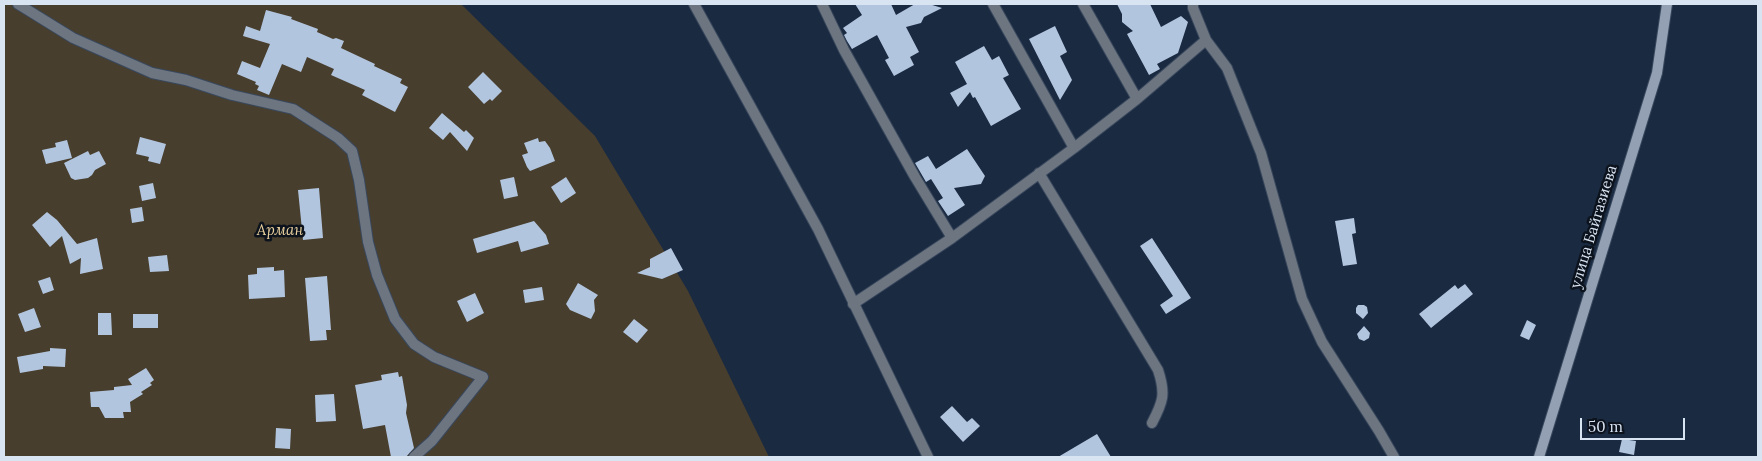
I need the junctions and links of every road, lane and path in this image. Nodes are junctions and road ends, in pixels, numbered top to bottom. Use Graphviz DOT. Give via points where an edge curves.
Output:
graph roads {
  1 [pos="18,4"];
  2 [pos="694,4"];
  3 [pos="822,4"];
  4 [pos="993,4"];
  5 [pos="1083,4"];
  6 [pos="1193,4"];
  7 [pos="1667,4"];
  8 [pos="1206,40"];
  9 [pos="1137,98"];
  10 [pos="1074,148"];
  11 [pos="1039,173"];
  12 [pos="952,238"];
  13 [pos="853,304"];
  14 [pos="1152,424"];
  15 [pos="414,457"];
  16 [pos="928,457"];
  17 [pos="1394,457"];
  18 [pos="1538,457"];
  1 -- 15 [label="street" via="73,38 152,72 293,109 352,151 376,275 395,319 414,344 434,357 483,377 432,441"];
  2 -- 13 [label="street" via="818,229"];
  3 -- 12 [label="street" via="844,50"];
  4 -- 10 [label="street"];
  5 -- 9 [label="street"];
  6 -- 8 [label="street"];
  7 -- 18 [label="main road, улица Байгазиева" via="1657,73"];
  8 -- 9 [label="street"];
  8 -- 17 [label="street" via="1226,68 1261,153 1302,299 1322,342"];
  9 -- 10 [label="street"];
  10 -- 11 [label="street"];
  11 -- 12 [label="street"];
  11 -- 14 [label="street" via="1158,370 1164,387 1161,407"];
  12 -- 13 [label="street"];
  13 -- 16 [label="street"];
}
